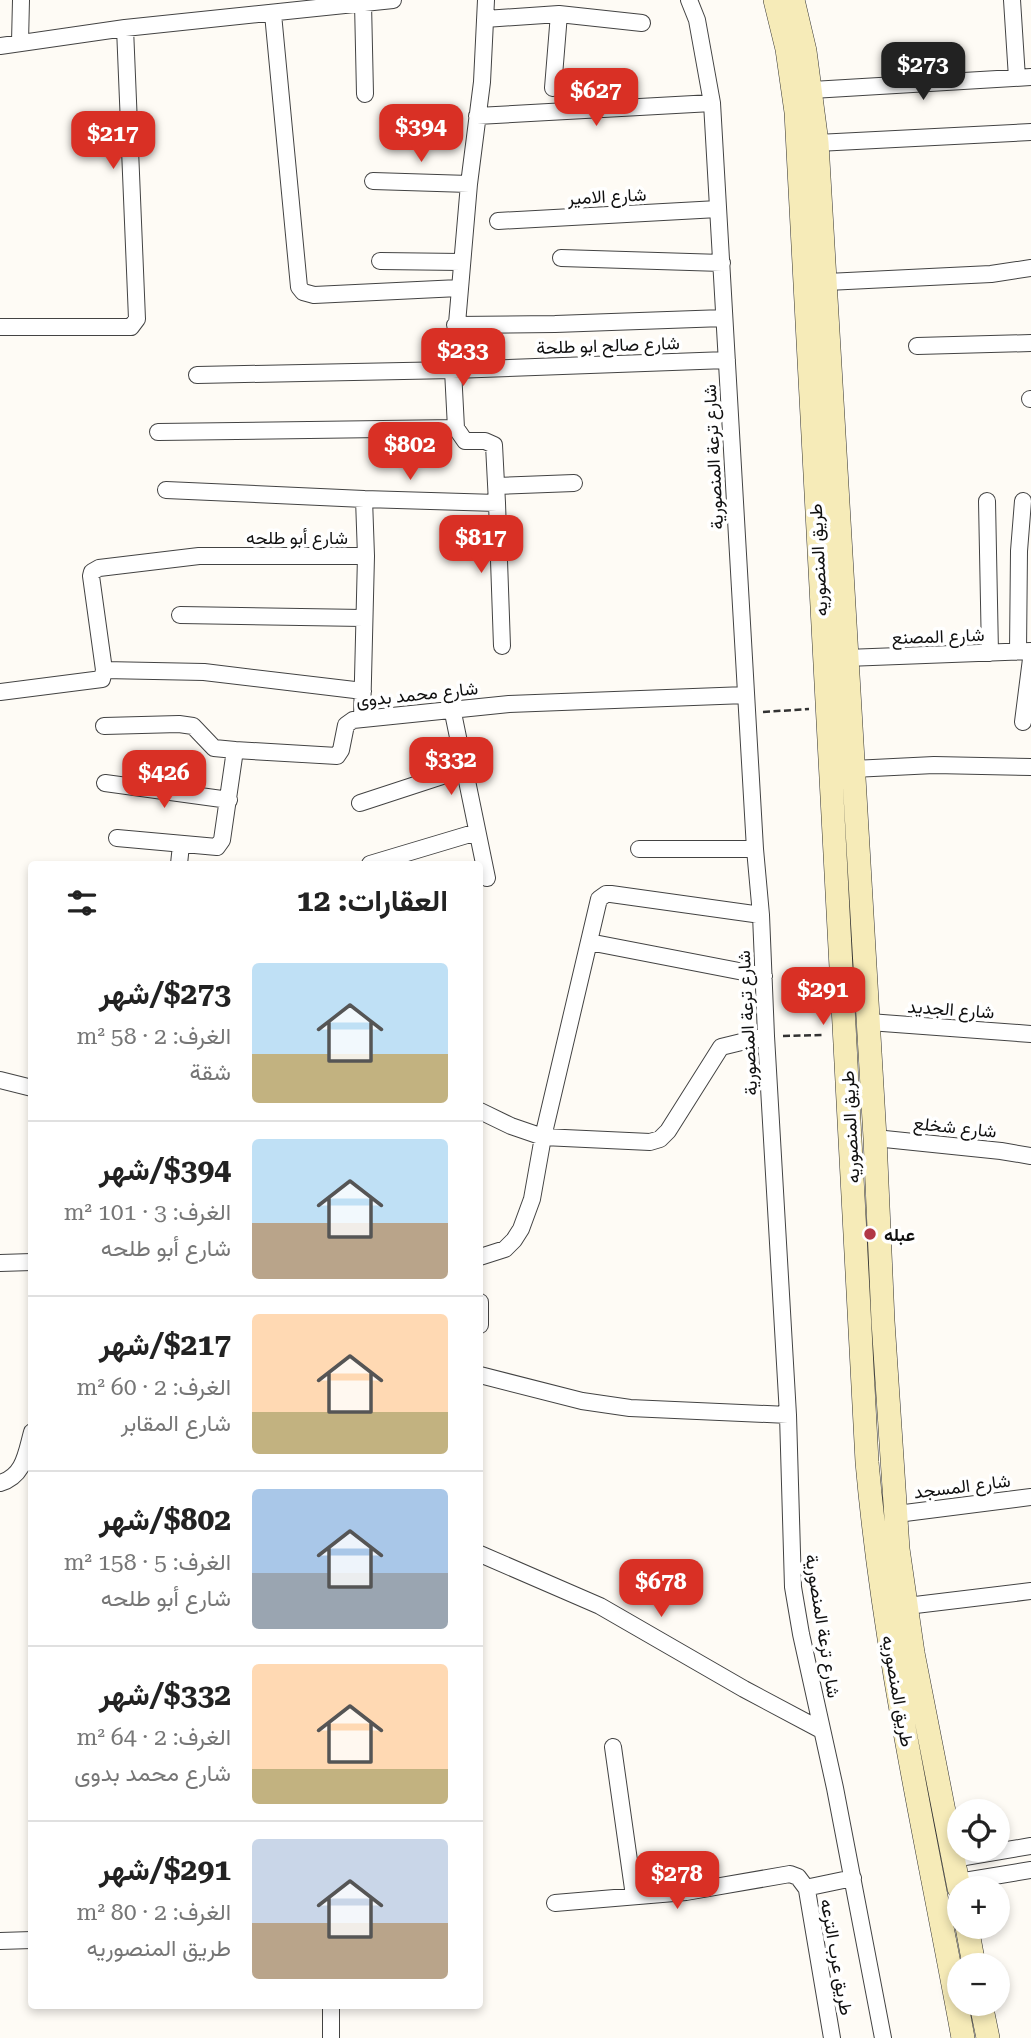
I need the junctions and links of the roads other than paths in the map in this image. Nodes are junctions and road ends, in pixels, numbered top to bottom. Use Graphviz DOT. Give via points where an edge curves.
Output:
graph roads {
  1 [pos="21,0"];
  2 [pos="393,0"];
  3 [pos="486,0"];
  4 [pos="689,0"];
  5 [pos="1012,0"];
  6 [pos="793,1"];
  7 [pos="363,3"];
  8 [pos="273,14"];
  9 [pos="559,14"];
  10 [pos="485,19"];
  11 [pos="642,23"];
  12 [pos="125,27"];
  13 [pos="20,42"];
  14 [pos="0,46"];
  15 [pos="1024,78"];
  16 [pos="553,89"];
  17 [pos="812,90"];
  18 [pos="365,94"];
  19 [pos="712,103"];
  20 [pos="477,116"];
  21 [pos="1031,132"];
  22 [pos="817,143"];
  23 [pos="373,181"];
  24 [pos="469,184"];
  25 [pos="718,208"];
  26 [pos="498,221"];
  27 [pos="561,258"];
  28 [pos="380,261"];
  29 [pos="461,262"];
  30 [pos="722,263"];
  31 [pos="1031,268"];
  32 [pos="827,282"];
  33 [pos="459,288"];
  34 [pos="724,318"];
  35 [pos="456,324"];
  36 [pos="0,327"];
  37 [pos="1031,344"];
  38 [pos="917,346"];
  39 [pos="727,360"];
  40 [pos="453,370"];
  41 [pos="197,374"];
  42 [pos="456,428"];
  43 [pos="158,432"];
  44 [pos="824,451"];
  45 [pos="574,483"];
  46 [pos="496,486"];
  47 [pos="166,490"];
  48 [pos="364,499"];
  49 [pos="987,500"];
  50 [pos="1023,501"];
  51 [pos="498,503"];
  52 [pos="366,556"];
  53 [pos="180,615"];
  54 [pos="363,618"];
  55 [pos="502,646"];
  56 [pos="990,653"];
  57 [pos="1027,654"];
  58 [pos="846,659"];
  59 [pos="104,670"];
  60 [pos="363,691"];
  61 [pos="0,692"];
  62 [pos="746,695"];
  63 [pos="452,708"];
  64 [pos="362,719"];
  65 [pos="1023,722"];
  66 [pos="104,726"];
  67 [pos="235,750"];
  68 [pos="1031,767"];
  69 [pos="464,769"];
  70 [pos="853,769"];
  71 [pos="105,783"];
  72 [pos="229,800"];
  73 [pos="360,803"];
  74 [pos="477,832"];
  75 [pos="117,838"];
  76 [pos="181,845"];
  77 [pos="639,849"];
  78 [pos="755,849"];
  79 [pos="179,861"];
  80 [pos="383,861"];
  81 [pos="487,878"];
  82 [pos="761,915"];
  83 [pos="589,942"];
  84 [pos="764,976"];
  85 [pos="869,1022"];
  86 [pos="1031,1034"];
  87 [pos="771,1036"];
  88 [pos="0,1080"];
  89 [pos="28,1086"];
  90 [pos="483,1112"];
  91 [pos="543,1137"];
  92 [pos="875,1138"];
  93 [pos="1031,1156"];
  94 [pos="483,1256"];
  95 [pos="28,1262"];
  96 [pos="0,1263"];
  97 [pos="483,1376"];
  98 [pos="788,1415"];
  99 [pos="28,1445"];
  100 [pos="891,1460"];
  101 [pos="867,1462"];
  102 [pos="0,1483"];
  103 [pos="1031,1497"];
  104 [pos="897,1514"];
  105 [pos="483,1554"];
  106 [pos="1031,1591"];
  107 [pos="906,1606"];
  108 [pos="821,1730"];
  109 [pos="613,1747"];
  110 [pos="947,1828"];
  111 [pos="1031,1846"];
  112 [pos="1010,1850"];
  113 [pos="1031,1870"];
  114 [pos="1002,1876"];
  115 [pos="853,1878"];
  116 [pos="807,1889"];
  117 [pos="634,1896"];
  118 [pos="555,1903"];
  119 [pos="28,1940"];
  120 [pos="0,1941"];
  121 [pos="331,2009"];
  122 [pos="983,2016"];
  123 [pos="331,2038"];
  124 [pos="832,2038"];
  125 [pos="883,2038"];
  126 [pos="963,2038"];
  127 [pos="988,2038"];
  1 -- 13 [label="street"];
  2 -- 7 [label="street"];
  3 -- 10 [label="street"];
  4 -- 19 [label="street, شارع ترعة المنصورية"];
  5 -- 15 [label="street"];
  6 -- 17 [label="main road, طريق المنصوريه"];
  6 -- 44 [label="main road, طريق المنصوريه" via="787,49"];
  7 -- 8 [label="street"];
  7 -- 18 [label="street"];
  8 -- 12 [label="street"];
  8 -- 33 [label="street" via="299,287 314,295"];
  9 -- 10 [label="street"];
  9 -- 11 [label="street"];
  9 -- 16 [label="street"];
  10 -- 20 [label="street"];
  12 -- 13 [label="street"];
  12 -- 36 [label="street" via="135,324"];
  13 -- 14 [label="street"];
  15 -- 17 [label="street"];
  17 -- 22 [label="main road, طريق المنصوريه"];
  19 -- 20 [label="street"];
  19 -- 25 [label="street, شارع ترعة المنصورية"];
  20 -- 24 [label="street"];
  21 -- 22 [label="street"];
  22 -- 32 [label="main road, طريق المنصوريه"];
  23 -- 24 [label="street"];
  24 -- 29 [label="street"];
  25 -- 26 [label="street, شارع الامير"];
  25 -- 30 [label="street, شارع ترعة المنصورية"];
  27 -- 30 [label="street"];
  28 -- 29 [label="street"];
  29 -- 33 [label="street"];
  30 -- 34 [label="street, شارع ترعة المنصورية"];
  31 -- 32 [label="street"];
  32 -- 44 [label="main road, طريق المنصوريه"];
  33 -- 35 [label="street"];
  34 -- 35 [label="street"];
  34 -- 39 [label="street, شارع ترعة المنصورية"];
  35 -- 40 [label="street"];
  37 -- 38 [label="street"];
  39 -- 40 [label="street, شارع صالح ابو طلحة"];
  39 -- 62 [label="street, شارع ترعة المنصورية"];
  40 -- 41 [label="street, شارع صالح ابو طلحة"];
  40 -- 42 [label="street"];
  42 -- 43 [label="street"];
  42 -- 46 [label="street" via="464,441 494,445"];
  44 -- 58 [label="main road, طريق المنصوريه"];
  44 -- 101 [label="main road, طريق المنصوريه"];
  45 -- 46 [label="street"];
  46 -- 51 [label="street"];
  47 -- 48 [label="street"];
  48 -- 51 [label="street"];
  48 -- 52 [label="street, شارع أبو طلحه"];
  49 -- 56 [label="street"];
  50 -- 57 [label="street" via="1018,551"];
  51 -- 55 [label="street"];
  52 -- 54 [label="street"];
  52 -- 59 [label="street, شارع أبو طلحه" via="199,556 99,568 92,572 91,585"];
  53 -- 54 [label="street"];
  54 -- 60 [label="street"];
  56 -- 57 [label="street, شارع المصنع"];
  56 -- 58 [label="street, شارع المصنع"];
  57 -- 65 [label="street"];
  58 -- 70 [label="main road, طريق المنصوريه"];
  59 -- 60 [label="street" via="204,672"];
  59 -- 61 [label="street" via="102,679 94,682"];
  60 -- 64 [label="street"];
  62 -- 63 [label="street, شارع محمد بدوى"];
  62 -- 78 [label="street, شارع ترعة المنصورية"];
  63 -- 64 [label="street, شارع محمد بدوى"];
  63 -- 69 [label="street"];
  64 -- 67 [label="street, شارع محمد بدوى" via="346,725 337,756"];
  66 -- 67 [label="street" via="193,726 214,748"];
  67 -- 72 [label="street"];
  68 -- 70 [label="street"];
  69 -- 73 [label="street"];
  69 -- 74 [label="street"];
  70 -- 85 [label="main road, طريق المنصوريه"];
  71 -- 72 [label="street"];
  72 -- 76 [label="street" via="221,844 212,849"];
  74 -- 80 [label="street"];
  74 -- 81 [label="street"];
  75 -- 76 [label="street"];
  76 -- 79 [label="street"];
  77 -- 78 [label="street"];
  78 -- 82 [label="street, شارع ترعة المنصورية"];
  82 -- 83 [label="street" via="606,894 600,899"];
  82 -- 84 [label="street, شارع ترعة المنصورية"];
  83 -- 84 [label="street"];
  83 -- 91 [label="street"];
  84 -- 87 [label="street, شارع ترعة المنصورية"];
  85 -- 86 [label="street, شارع الجديد"];
  85 -- 92 [label="main road, طريق المنصوريه"];
  87 -- 91 [label="street" via="721,1047 660,1139"];
  87 -- 98 [label="street, شارع ترعة المنصورية"];
  88 -- 89 [label="street"];
  90 -- 91 [label="street"];
  91 -- 94 [label="street" via="532,1199 521,1229 505,1248"];
  92 -- 93 [label="street, شارع شخلع"];
  92 -- 100 [label="main road, طريق المنصوريه"];
  95 -- 96 [label="street"];
  97 -- 98 [label="street" via="630,1408"];
  98 -- 108 [label="street, شارع ترعة المنصورية" via="793,1587"];
  99 -- 102 [label="street" via="21,1469"];
  100 -- 101 [label="main road"];
  100 -- 104 [label="main road, طريق المنصوريه"];
  101 -- 126 [label="main road, طريق المنصوريه" via="893,1668"];
  103 -- 104 [label="street, شارع المسجد"];
  104 -- 107 [label="main road, طريق المنصوريه"];
  105 -- 108 [label="street" via="600,1606"];
  106 -- 107 [label="street"];
  107 -- 110 [label="main road, طريق المنصوريه"];
  108 -- 115 [label="street, شارع ترعة المنصورية"];
  109 -- 117 [label="street"];
  111 -- 112 [label="street"];
  113 -- 114 [label="street"];
  115 -- 116 [label="street, طريق عرب الترعه"];
  115 -- 125 [label="street, شارع ترعة المنصورية"];
  116 -- 117 [label="street" via="790,1874"];
  116 -- 124 [label="street, طريق عرب الترعه"];
  117 -- 118 [label="street"];
  119 -- 120 [label="street"];
  121 -- 123 [label="street"];
  122 -- 127 [label="main road"];
}
